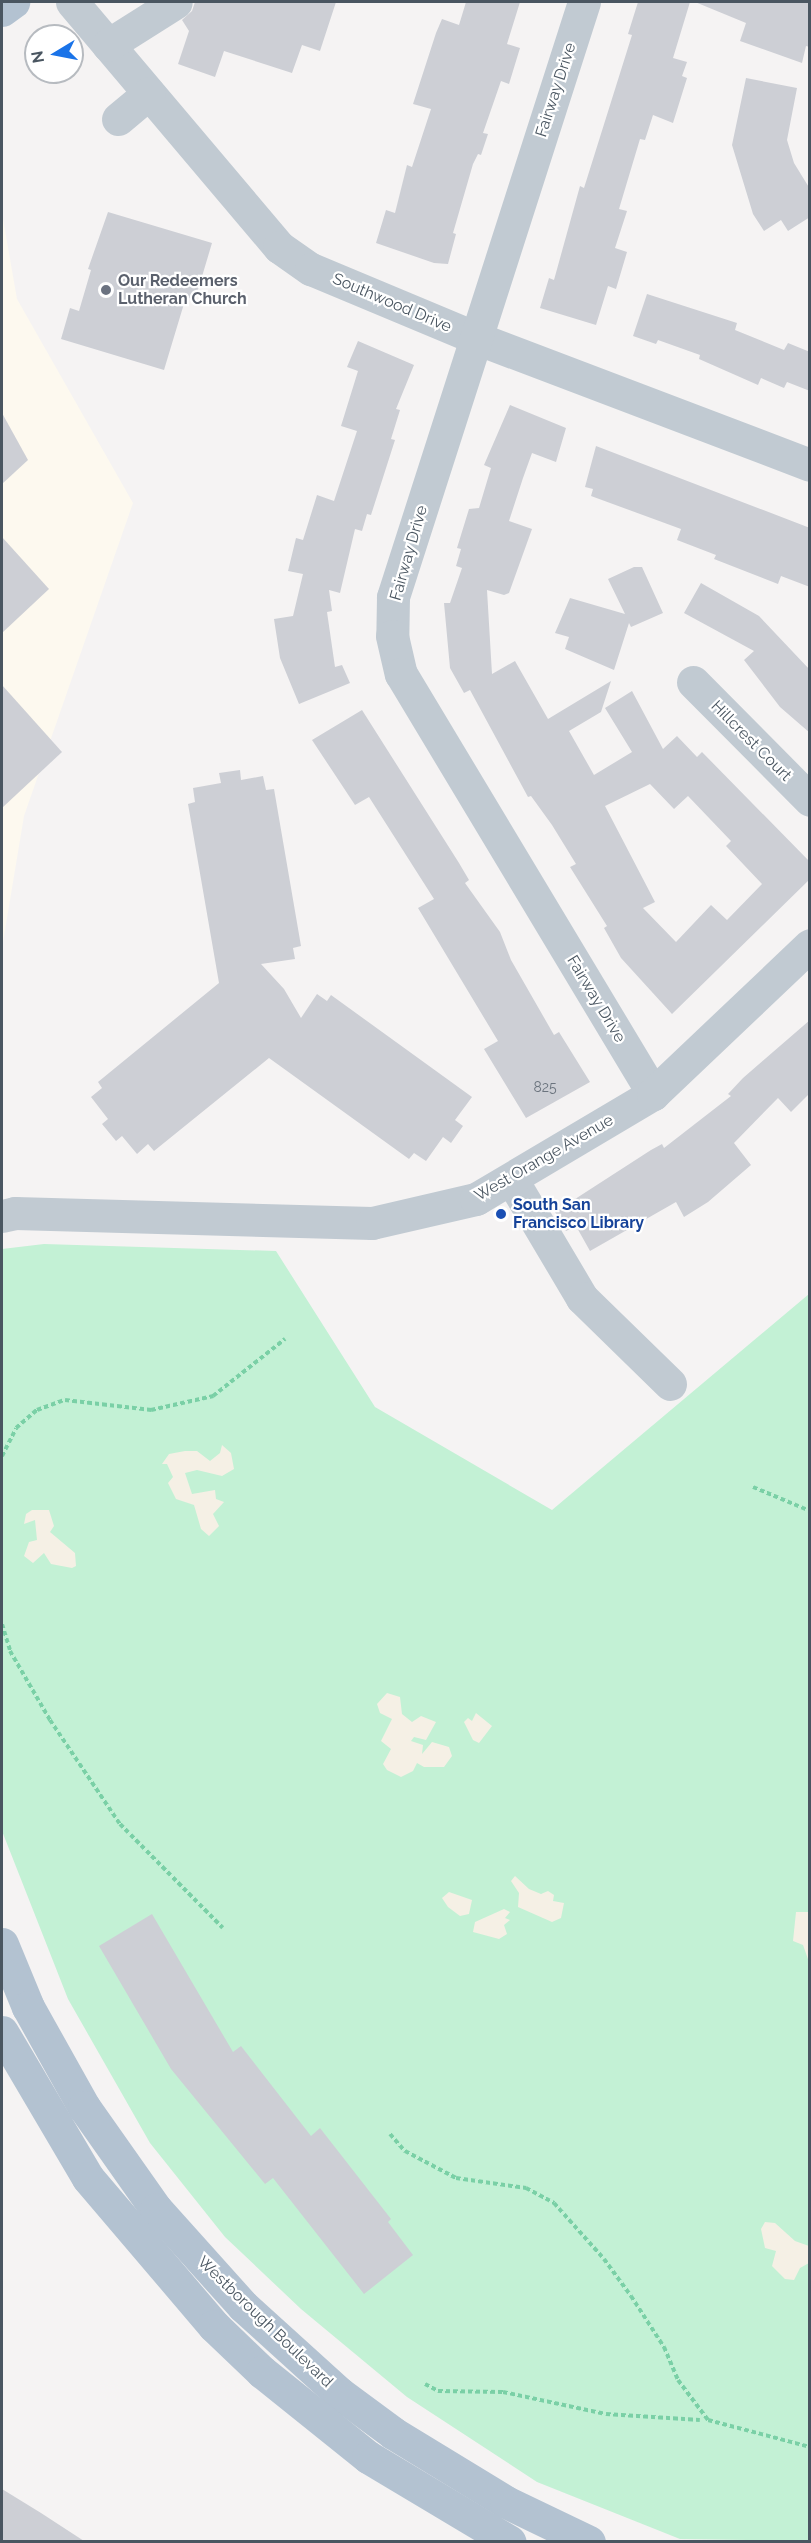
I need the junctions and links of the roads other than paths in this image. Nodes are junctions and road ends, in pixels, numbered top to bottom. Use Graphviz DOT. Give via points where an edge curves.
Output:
graph roads {
  1 [pos="13,2"];
  2 [pos="72,2"];
  3 [pos="176,2"];
  4 [pos="585,2"];
  5 [pos="2,10"];
  6 [pos="108,45"];
  7 [pos="149,93"];
  8 [pos="118,119"];
  9 [pos="476,338"];
  10 [pos="810,465"];
  11 [pos="693,682"];
  12 [pos="810,800"];
  13 [pos="810,945"];
  14 [pos="652,1094"];
  15 [pos="512,1180"];
  16 [pos="2,1216"];
  17 [pos="670,1384"];
  18 [pos="2,1944"];
  19 [pos="2,2032"];
  20 [pos="510,2541"];
  21 [pos="589,2541"];
  1 -- 5 [label="main road"];
  2 -- 6 [label="street, Southwood Drive"];
  3 -- 6 [label="street"];
  4 -- 9 [label="street, Fairway Drive"];
  6 -- 7 [label="street, Southwood Drive"];
  7 -- 8 [label="street"];
  7 -- 9 [label="street, Southwood Drive" via="279,247 320,273"];
  9 -- 10 [label="street, Southwood Drive"];
  9 -- 14 [label="street, Fairway Drive" via="393,597 392,636 401,674"];
  11 -- 12 [label="street, Hillcrest Court"];
  13 -- 14 [label="street, West Orange Avenue"];
  14 -- 15 [label="street, West Orange Avenue"];
  15 -- 16 [label="street, West Orange Avenue" via="476,1199 372,1223 15,1213"];
  15 -- 17 [label="street" via="582,1298"];
  18 -- 21 [label="main road, Westborough Boulevard" via="28,2007 84,2107 156,2209 243,2306 339,2393 393,2433 506,2502"];
  19 -- 20 [label="main road, Westborough Boulevard" via="88,2178 147,2253 214,2326 262,2372 368,2457 427,2496"];
}
